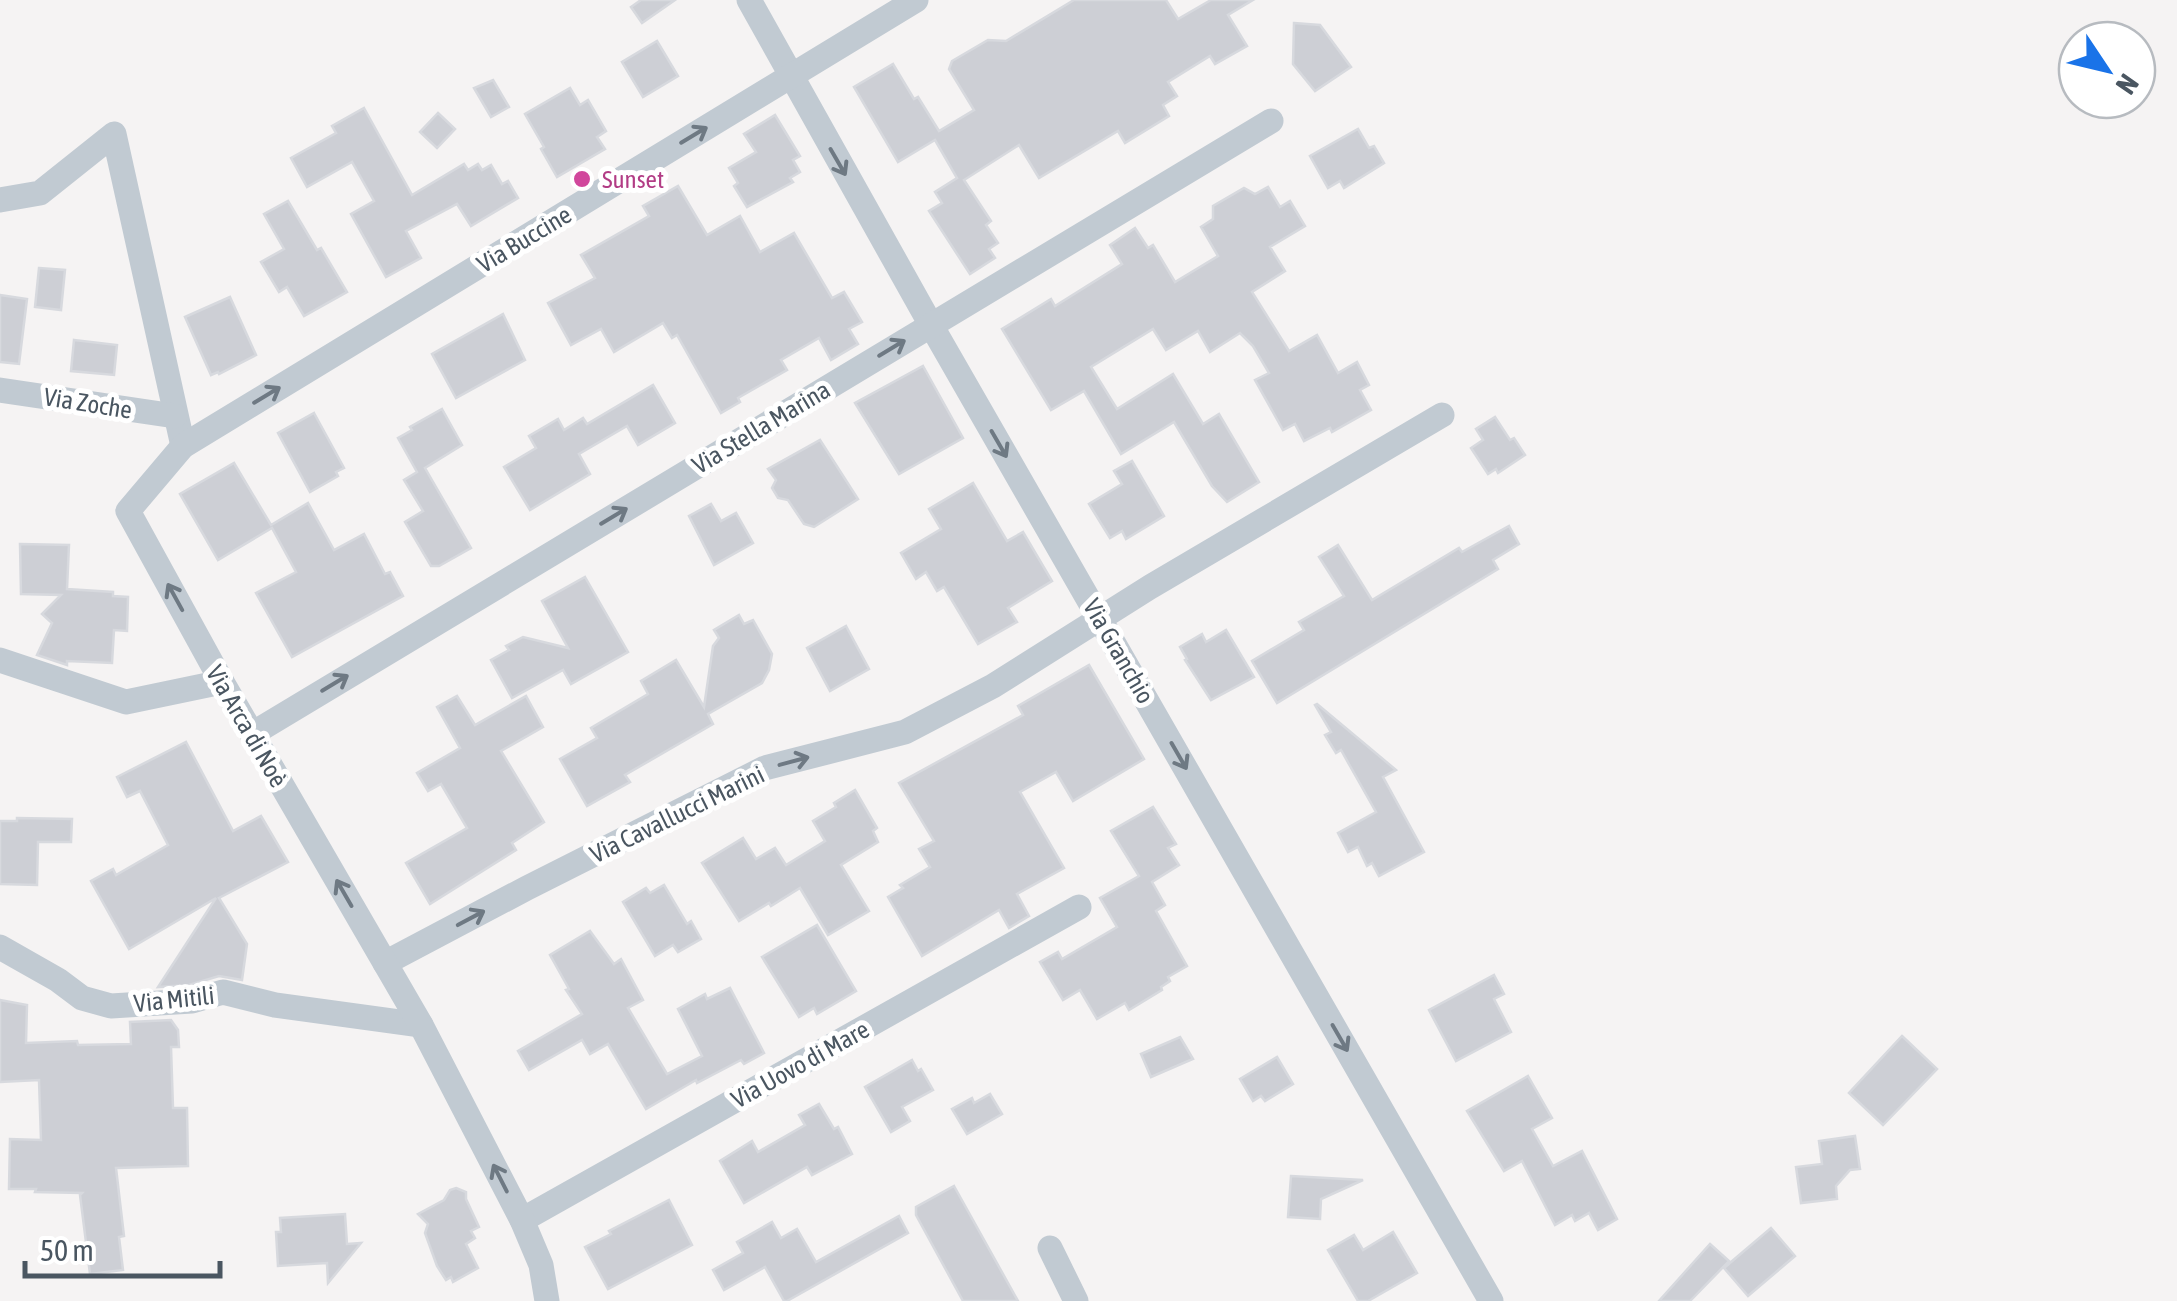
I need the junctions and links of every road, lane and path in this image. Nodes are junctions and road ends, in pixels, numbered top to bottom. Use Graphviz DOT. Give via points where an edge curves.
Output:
graph roads {
  1 [pos="748,0"];
  2 [pos="916,0"];
  3 [pos="790,77"];
  4 [pos="1271,120"];
  5 [pos="0,200"];
  6 [pos="931,325"];
  7 [pos="0,390"];
  8 [pos="1442,414"];
  9 [pos="176,416"];
  10 [pos="184,446"];
  11 [pos="1100,618"];
  12 [pos="0,660"];
  13 [pos="222,682"];
  14 [pos="252,734"];
  15 [pos="1079,908"];
  16 [pos="0,946"];
  17 [pos="385,963"];
  18 [pos="421,1025"];
  19 [pos="522,1220"];
  20 [pos="1050,1248"];
  21 [pos="547,1301"];
  22 [pos="1076,1301"];
  23 [pos="1490,1301"];
  1 -- 3 [label="street, Via Granchio"];
  2 -- 3 [label="street, Via Buccine"];
  3 -- 6 [label="street, Via Granchio, one-way"];
  10 -- 3 [label="street, Via Buccine, one-way"];
  4 -- 6 [label="street, Via Stella Marina"];
  5 -- 9 [label="street" via="40,192 114,134"];
  6 -- 11 [label="street, Via Granchio, one-way"];
  14 -- 6 [label="street, Via Stella Marina, one-way"];
  7 -- 9 [label="street, Via Zoche"];
  8 -- 11 [label="street, Via Cavallucci Marini"];
  9 -- 10 [label="street"];
  13 -- 10 [label="street, Via Arca di Noè, one-way" via="128,511"];
  17 -- 11 [label="street, Via Cavallucci Marini, one-way" via="765,768 906,732"];
  11 -- 23 [label="street, Via Granchio, one-way"];
  12 -- 13 [label="street" via="126,702"];
  13 -- 14 [label="street, Via Arca di Noè"];
  17 -- 14 [label="street, Via Arca di Noè, one-way"];
  15 -- 19 [label="street, Via Uovo di Mare"];
  16 -- 18 [label="street, Via Mitili" via="82,998 110,1006 192,1001 224,992"];
  17 -- 18 [label="street, Via Arca di Noè"];
  19 -- 18 [label="street, Via Arca di Noè, one-way"];
  19 -- 21 [label="street, Via Arca di Noè"];
  20 -- 22 [label="street"];
}
